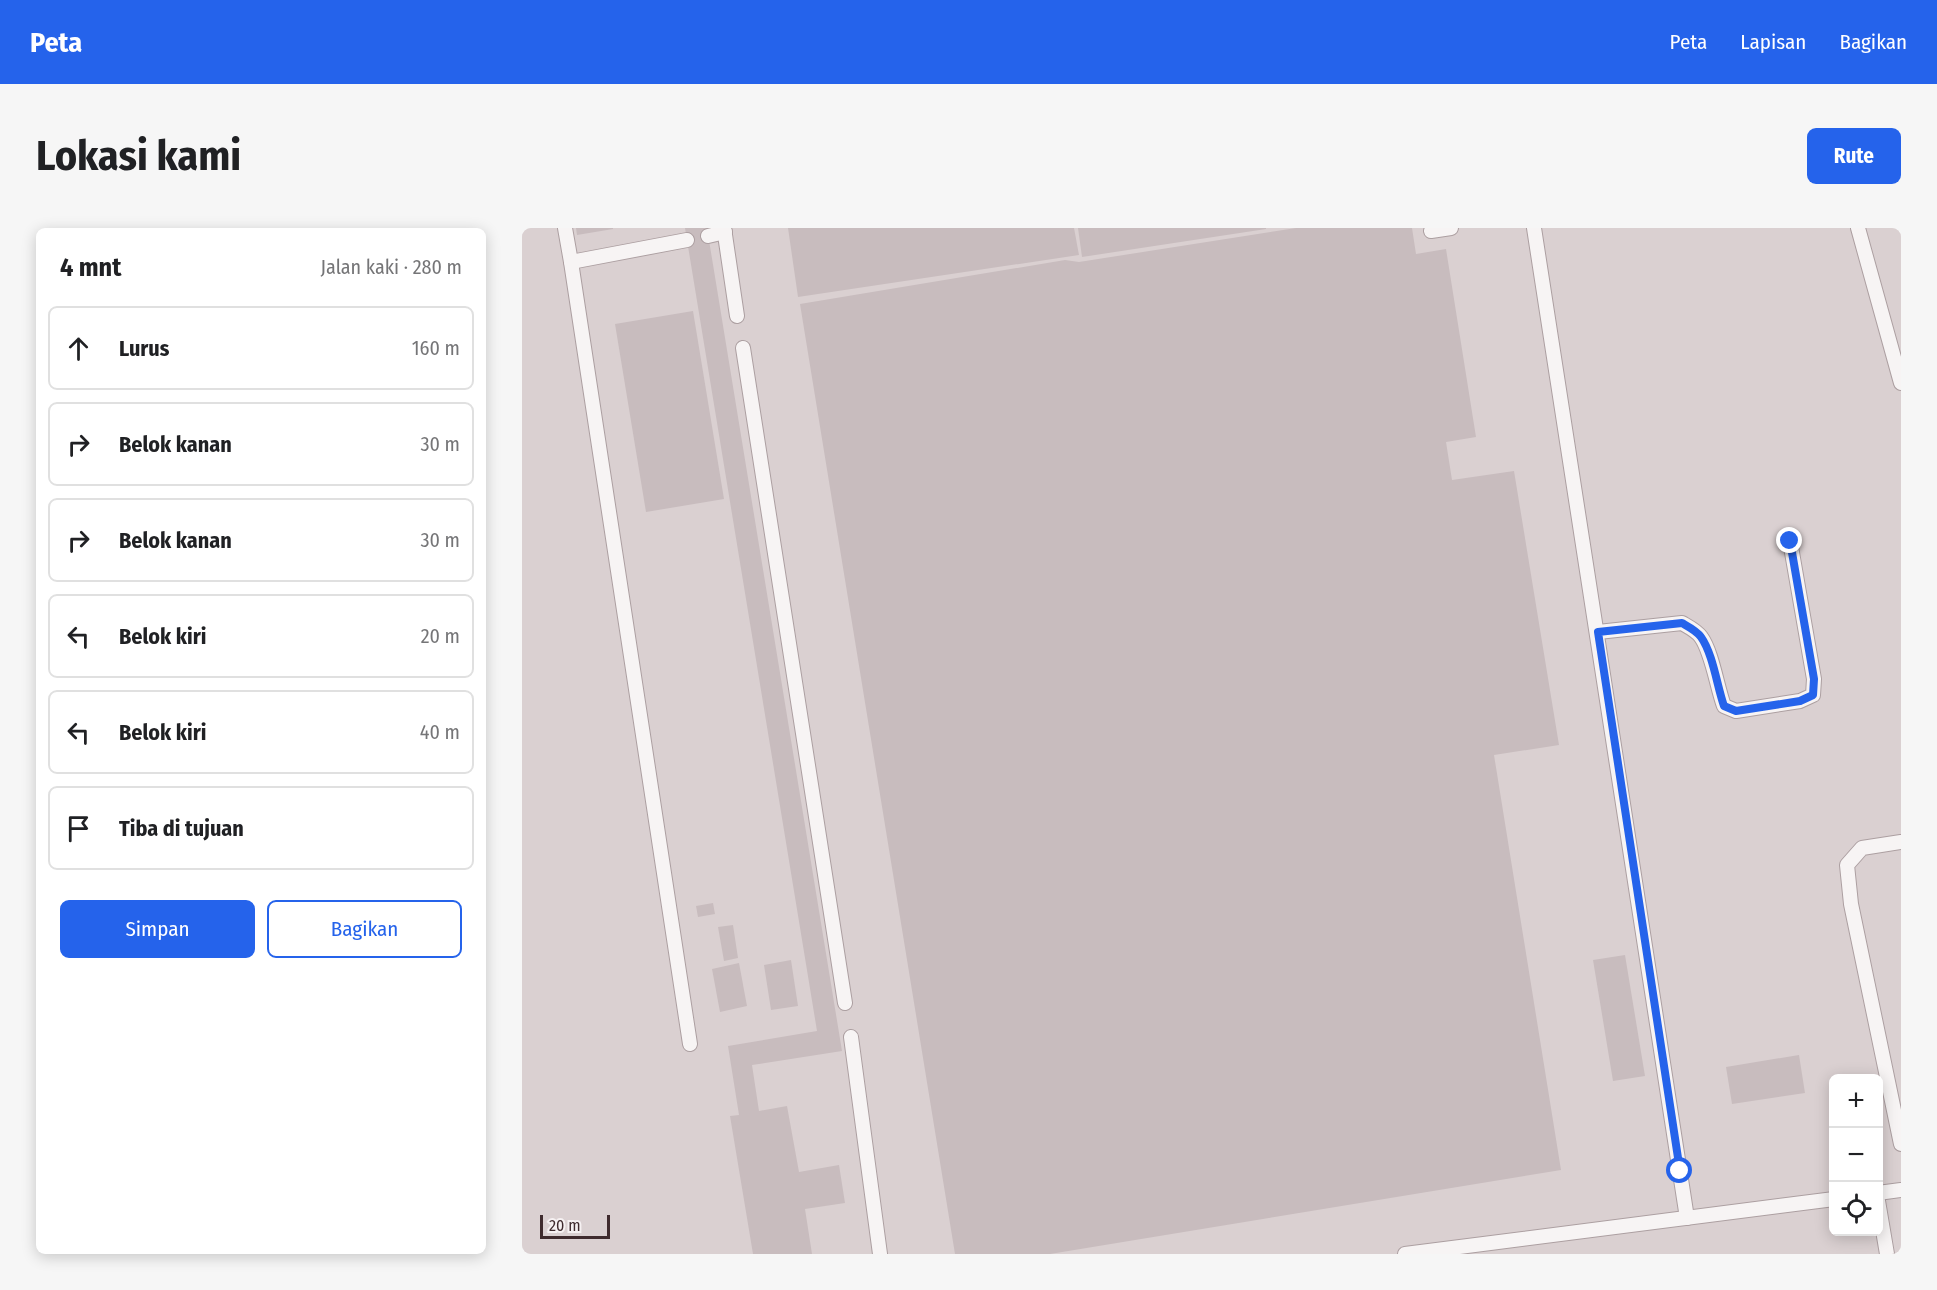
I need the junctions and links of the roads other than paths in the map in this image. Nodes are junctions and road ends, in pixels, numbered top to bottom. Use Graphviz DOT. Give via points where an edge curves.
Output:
graph roads {
  1 [pos="565,228"];
  2 [pos="1451,228"];
  3 [pos="1534,228"];
  4 [pos="1858,228"];
  5 [pos="724,230"];
  6 [pos="1431,231"];
  7 [pos="708,236"];
  8 [pos="687,240"];
  9 [pos="571,262"];
  10 [pos="737,316"];
  11 [pos="743,348"];
  12 [pos="1901,383"];
  13 [pos="1790,541"];
  14 [pos="1598,632"];
  15 [pos="1901,842"];
  16 [pos="845,1003"];
  17 [pos="851,1036"];
  18 [pos="690,1044"];
  19 [pos="1901,1144"];
  20 [pos="1901,1190"];
  21 [pos="1883,1192"];
  22 [pos="1829,1200"];
  23 [pos="1687,1218"];
  24 [pos="1883,1230"];
  25 [pos="1450,1251"];
  26 [pos="880,1254"];
  27 [pos="1405,1254"];
  28 [pos="1887,1254"];
  1 -- 9 [label="lane"];
  2 -- 6 [label="lane"];
  3 -- 14 [label="lane"];
  4 -- 12 [label="lane"];
  5 -- 7 [label="lane"];
  5 -- 10 [label="lane"];
  8 -- 9 [label="lane"];
  9 -- 18 [label="lane"];
  11 -- 16 [label="lane"];
  13 -- 14 [label="lane" via="1814,679 1813,695 1800,701 1736,711 1724,706 1707,647 1692,628 1682,623"];
  14 -- 23 [label="lane"];
  15 -- 19 [label="lane" via="1862,848 1847,865 1851,904"];
  17 -- 26 [label="lane"];
  20 -- 21 [label="lane"];
  22 -- 23 [label="lane"];
  23 -- 25 [label="lane"];
  24 -- 28 [label="lane"];
  25 -- 27 [label="lane"];
}
